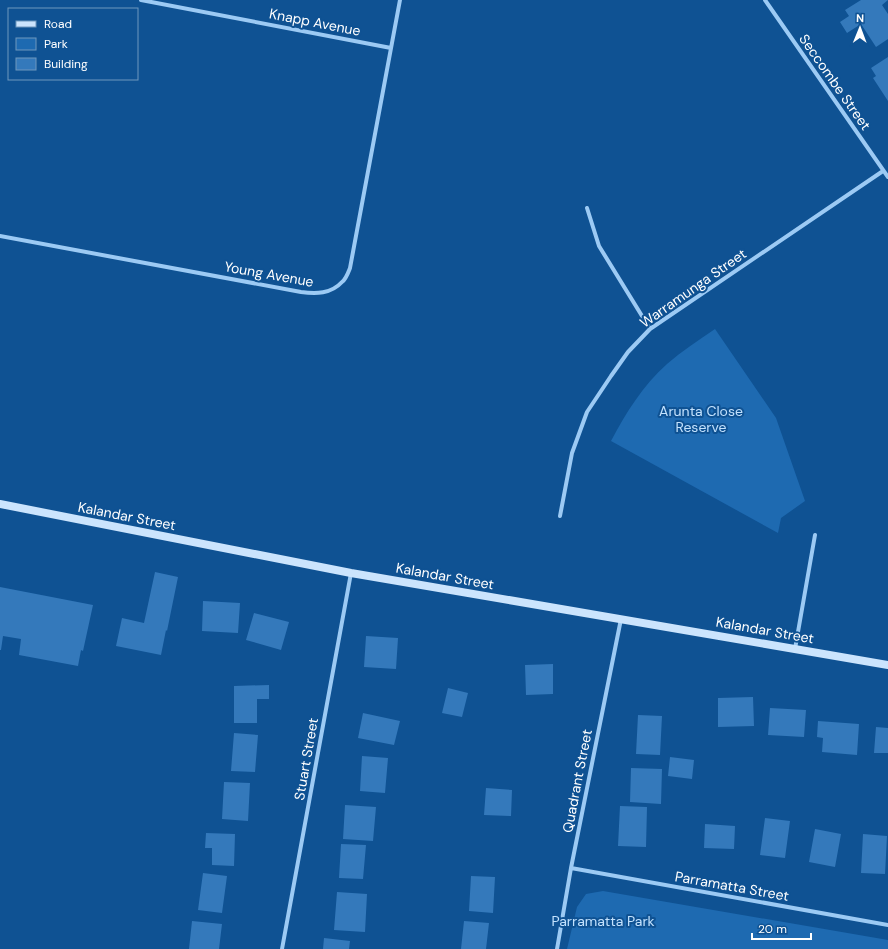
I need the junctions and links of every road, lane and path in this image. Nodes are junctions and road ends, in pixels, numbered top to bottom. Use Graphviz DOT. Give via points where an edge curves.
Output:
graph roads {
  1 [pos="141,0"];
  2 [pos="400,0"];
  3 [pos="765,0"];
  4 [pos="391,48"];
  5 [pos="884,171"];
  6 [pos="888,177"];
  7 [pos="587,208"];
  8 [pos="0,236"];
  9 [pos="650,329"];
  10 [pos="0,504"];
  11 [pos="560,516"];
  12 [pos="815,534"];
  13 [pos="351,573"];
  14 [pos="621,618"];
  15 [pos="795,649"];
  16 [pos="888,665"];
  17 [pos="571,868"];
  18 [pos="888,925"];
  19 [pos="282,949"];
  20 [pos="557,949"];
  1 -- 4 [label="street, Knapp Avenue"];
  2 -- 4 [label="street, Young Avenue"];
  3 -- 5 [label="street, Seccombe Street"];
  4 -- 8 [label="street, Young Avenue" via="350,268 343,282 330,291 315,294 301,292"];
  5 -- 6 [label="street, Seccombe Street"];
  5 -- 9 [label="street, Warramunga Street"];
  7 -- 9 [label="street" via="600,246"];
  9 -- 11 [label="street, Warramunga Street" via="628,352 587,412 572,453"];
  10 -- 13 [label="main road, Kalandar Street"];
  12 -- 15 [label="street"];
  13 -- 14 [label="main road, Kalandar Street"];
  13 -- 19 [label="street, Stuart Street"];
  14 -- 15 [label="main road, Kalandar Street"];
  14 -- 17 [label="street, Quadrant Street"];
  15 -- 16 [label="main road, Kalandar Street"];
  17 -- 18 [label="street, Parramatta Street"];
  17 -- 20 [label="street, Quadrant Street"];
}
